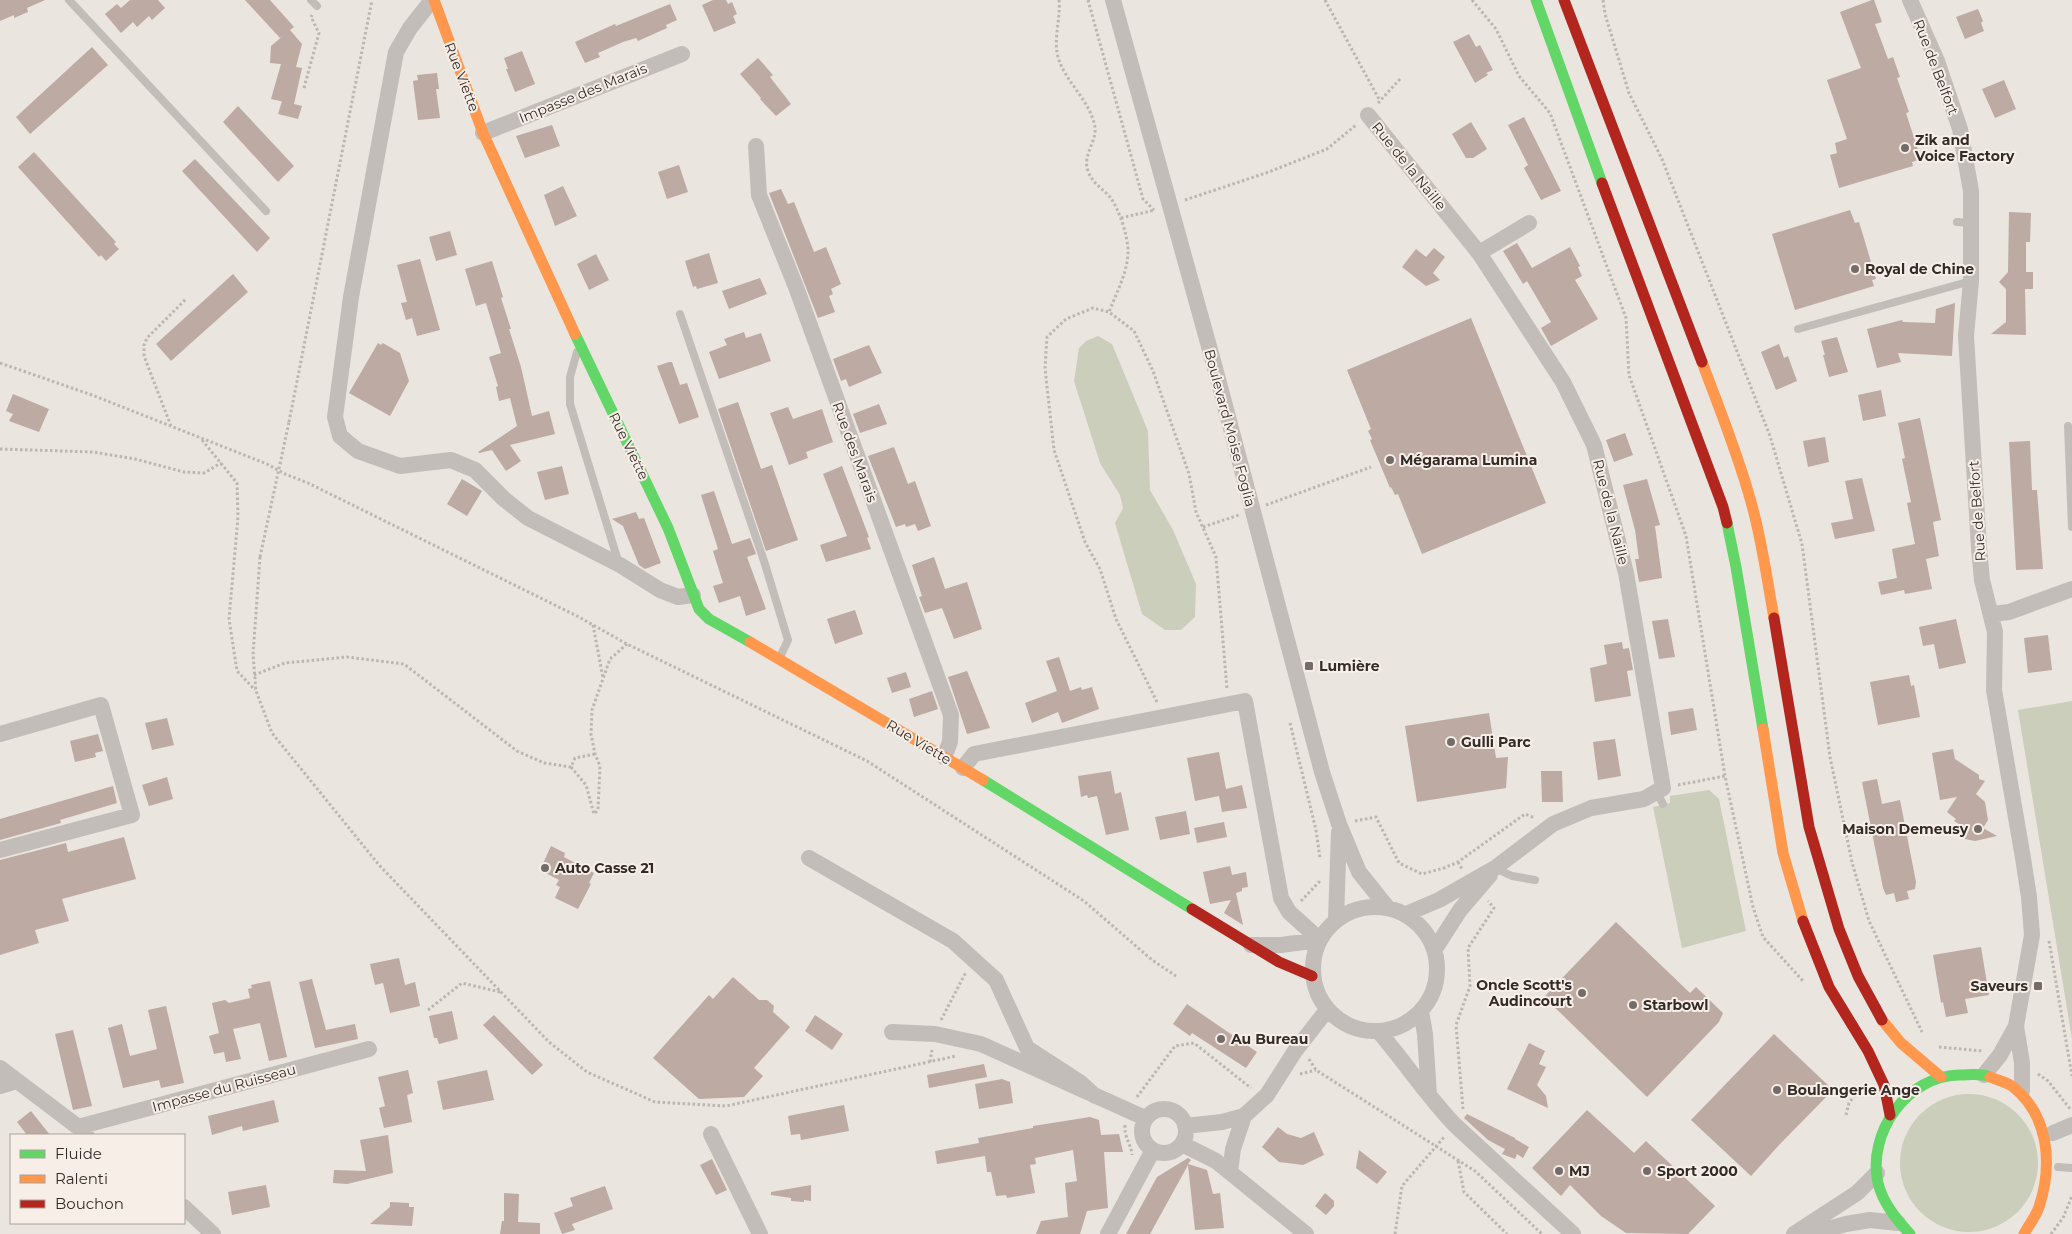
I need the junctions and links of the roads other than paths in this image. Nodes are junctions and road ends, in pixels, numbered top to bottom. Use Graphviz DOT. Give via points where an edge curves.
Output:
graph roads {
  1 [pos="69,0"];
  2 [pos="433,0"];
  3 [pos="1113,0"];
  4 [pos="1536,0"];
  5 [pos="1564,0"];
  6 [pos="1910,0"];
  7 [pos="682,54"];
  8 [pos="1368,115"];
  9 [pos="483,133"];
  10 [pos="756,146"];
  11 [pos="266,211"];
  12 [pos="1529,222"];
  13 [pos="1479,253"];
  14 [pos="1970,281"];
  15 [pos="680,314"];
  16 [pos="1798,329"];
  17 [pos="580,345"];
  18 [pos="2068,426"];
  19 [pos="2072,527"];
  20 [pos="620,566"];
  21 [pos="2072,589"];
  22 [pos="693,596"];
  23 [pos="1992,614"];
  24 [pos="779,658"];
  25 [pos="0,734"];
  26 [pos="944,757"];
  27 [pos="963,768"];
  28 [pos="1339,824"];
  29 [pos="0,850"];
  30 [pos="809,858"];
  31 [pos="1495,868"];
  32 [pos="1534,880"];
  33 [pos="1474,885"];
  34 [pos="1387,907"];
  35 [pos="1406,914"];
  36 [pos="1336,919"];
  37 [pos="1319,940"];
  38 [pos="1249,944"];
  39 [pos="1434,949"];
  40 [pos="1312,976"];
  41 [pos="1328,1010"];
  42 [pos="1421,1011"];
  43 [pos="2016,1026"];
  44 [pos="892,1032"];
  45 [pos="1379,1032"];
  46 [pos="369,1049"];
  47 [pos="0,1068"];
  48 [pos="1984,1075"];
  49 [pos="1941,1077"];
  50 [pos="17,1081"];
  51 [pos="0,1086"];
  52 [pos="2022,1092"];
  53 [pos="1429,1095"];
  54 [pos="1095,1096"];
  55 [pos="1890,1115"];
  56 [pos="1244,1116"];
  57 [pos="1145,1118"];
  58 [pos="2072,1125"];
  59 [pos="1186,1126"];
  60 [pos="83,1131"];
  61 [pos="2053,1133"];
  62 [pos="710,1134"];
  63 [pos="1182,1144"];
  64 [pos="1153,1150"];
  65 [pos="2058,1167"];
  66 [pos="2072,1168"];
  67 [pos="1230,1172"];
  68 [pos="1877,1173"];
  69 [pos="185,1208"];
  70 [pos="1898,1223"];
  71 [pos="213,1234"];
  72 [pos="760,1234"];
  73 [pos="1108,1234"];
  74 [pos="1306,1234"];
  75 [pos="1573,1234"];
  76 [pos="1794,1234"];
  77 [pos="1810,1234"];
  78 [pos="1910,1234"];
  79 [pos="2024,1234"];
  1 -- 11 [label="lane"];
  2 -- 9 [label="main road, Rue Viette"];
  2 -- 20 [label="street" via="410,28 396,52 350,297 336,417 340,436 358,451 400,466 451,460 475,470 528,518"];
  3 -- 28 [label="street, Boulevard Moise Foglia" via="1322,772"];
  4 -- 55 [label="main road" via="1723,507 1736,567 1783,853 1804,926 1830,986 1884,1085"];
  5 -- 49 [label="main road" via="1738,458 1752,504 1809,828 1839,930 1858,976 1881,1018 1901,1043"];
  6 -- 14 [label="street, Rue de Belfort" via="1937,61 1960,129 1971,190 1964,223"];
  7 -- 9 [label="street, Impasse des Marais"];
  8 -- 13 [label="street, Rue de la Naille"];
  9 -- 17 [label="main road, Rue Viette"];
  10 -- 26 [label="street, Rue des Marais" via="759,195 796,287 951,715 950,742"];
  12 -- 13 [label="street"];
  13 -- 31 [label="street, Rue de la Naille" via="1563,382 1594,445 1626,573 1661,795 1591,808 1553,824"];
  14 -- 16 [label="lane"];
  14 -- 23 [label="street, Rue de Belfort" via="1966,336 1974,480 1982,580"];
  15 -- 24 [label="lane" via="788,640"];
  17 -- 20 [label="lane" via="570,377 570,404"];
  17 -- 22 [label="main road, Rue Viette" via="668,528"];
  18 -- 19 [label="lane"];
  20 -- 22 [label="street" via="660,590 678,597"];
  21 -- 23 [label="street" via="2009,612"];
  22 -- 24 [label="main road, Rue Viette" via="709,619"];
  23 -- 43 [label="street, Rue de Belfort" via="1995,632 1994,690 2023,858 2032,935"];
  24 -- 26 [label="main road, Rue Viette"];
  25 -- 29 [label="street" via="101,705 132,815"];
  26 -- 27 [label="main road, Rue Viette"];
  27 -- 37 [label="street, Rue Viette" via="974,754 1245,701 1281,898 1289,912"];
  27 -- 38 [label="main road, Rue Viette"];
  28 -- 34 [label="street, Boulevard Moise Foglia" via="1359,872"];
  28 -- 36 [label="street, Boulevard Moise Foglia"];
  30 -- 54 [label="street" via="953,941 996,980 1027,1048 1081,1082"];
  31 -- 32 [label="lane" via="1512,876"];
  31 -- 33 [label="street"];
  33 -- 35 [label="street"];
  33 -- 39 [label="street"];
  34 -- 35 [label="street"];
  34 -- 36 [label="street" via="1369,906 1352,910"];
  35 -- 39 [label="street" via="1428,935"];
  36 -- 37 [label="street"];
  37 -- 38 [label="street, Rue Viette" via="1281,945"];
  37 -- 40 [label="street"];
  38 -- 40 [label="main road, Rue Viette"];
  39 -- 42 [label="street" via="1438,966 1436,982 1431,998"];
  40 -- 41 [label="street" via="1317,995"];
  41 -- 45 [label="street" via="1344,1024"];
  41 -- 56 [label="street" via="1295,1051 1267,1095"];
  42 -- 45 [label="street" via="1405,1024"];
  42 -- 53 [label="street"];
  43 -- 48 [label="street, Rue de Belfort"];
  43 -- 52 [label="street, Rue de Belfort" via="2022,1063"];
  44 -- 54 [label="street" via="935,1034 981,1044"];
  45 -- 53 [label="street"];
  46 -- 60 [label="street, Impasse du Ruisseau"];
  47 -- 50 [label="street"];
  48 -- 49 [label="main road" via="1962,1073"];
  48 -- 52 [label="main road" via="2002,1080"];
  49 -- 55 [label="main road" via="1922,1085"];
  50 -- 51 [label="street"];
  50 -- 60 [label="street"];
  52 -- 61 [label="main road" via="2039,1108"];
  53 -- 75 [label="street" via="1455,1125"];
  54 -- 57 [label="street"];
  55 -- 68 [label="main road" via="1877,1153"];
  56 -- 59 [label="street"];
  56 -- 67 [label="street"];
  57 -- 59 [label="street" via="1164,1108 1178,1114"];
  57 -- 64 [label="street" via="1141,1132"];
  58 -- 61 [label="street"];
  59 -- 63 [label="street"];
  61 -- 65 [label="main road"];
  62 -- 72 [label="street"];
  63 -- 64 [label="street" via="1171,1152"];
  63 -- 67 [label="street"];
  64 -- 73 [label="street"];
  65 -- 66 [label="lane"];
  65 -- 79 [label="main road" via="2047,1207"];
  67 -- 74 [label="street"];
  68 -- 70 [label="main road" via="1880,1191"];
  68 -- 76 [label="street" via="1857,1193"];
  69 -- 71 [label="street"];
  70 -- 77 [label="street" via="1870,1220"];
  70 -- 78 [label="main road"];
}
